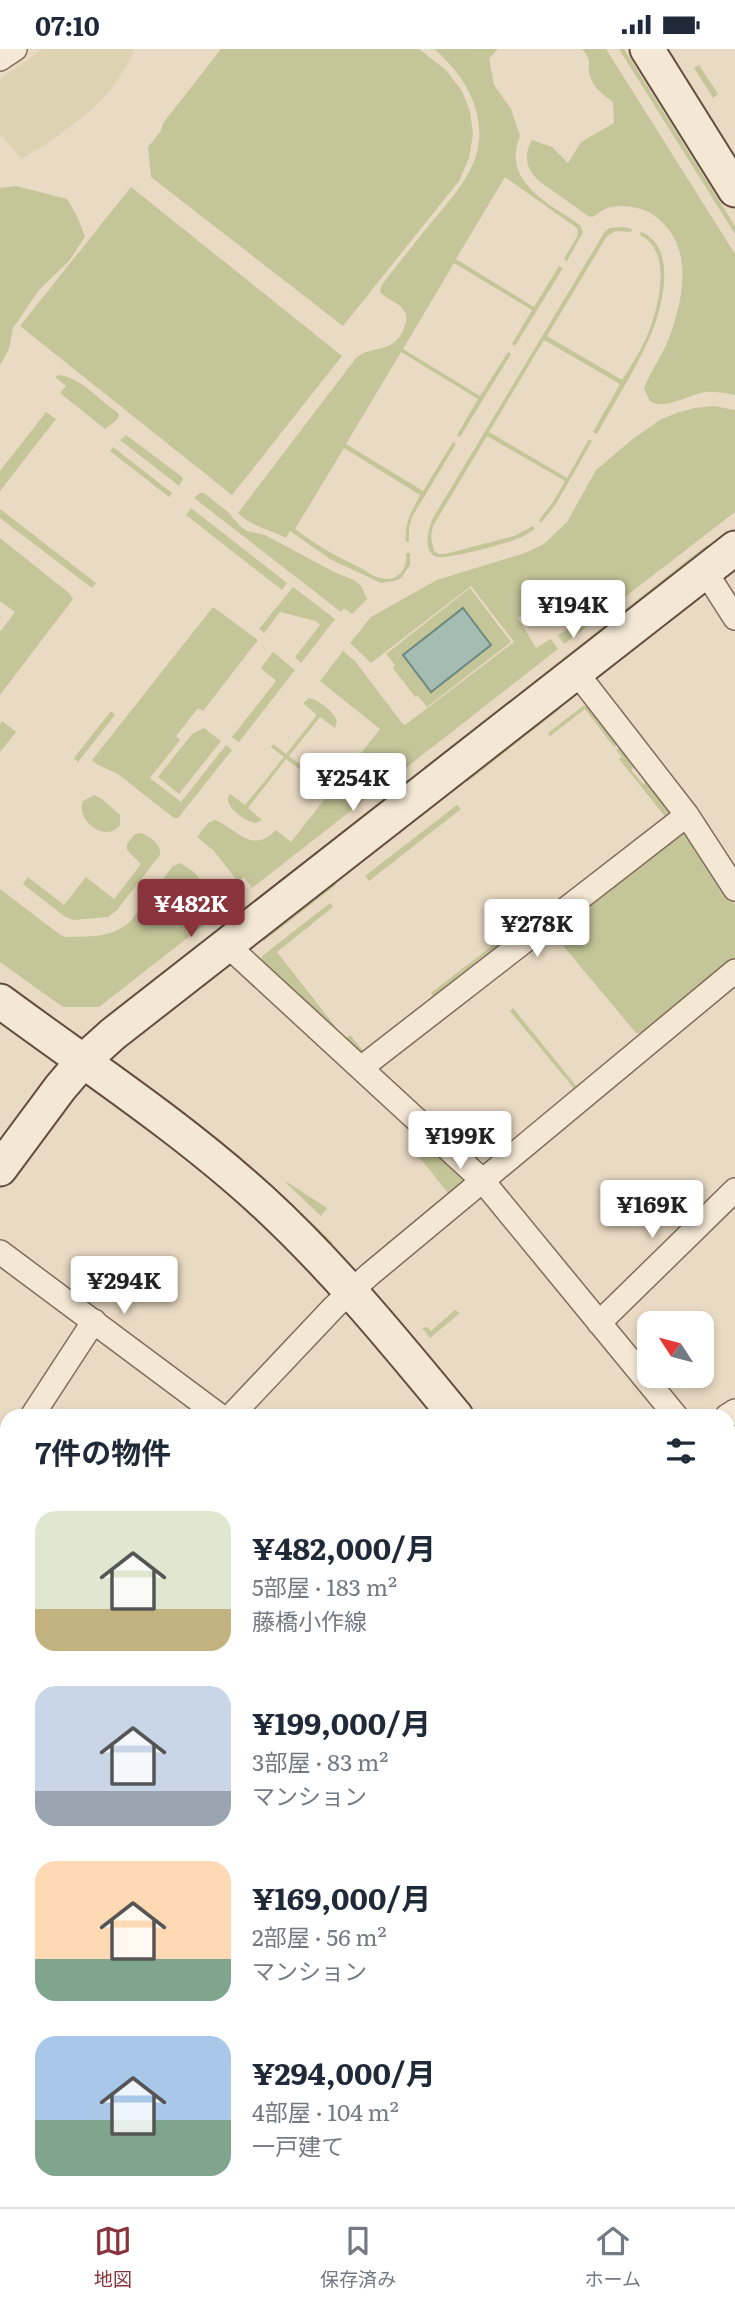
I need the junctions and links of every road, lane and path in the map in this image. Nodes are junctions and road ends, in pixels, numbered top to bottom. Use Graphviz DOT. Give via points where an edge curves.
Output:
graph roads {
  1 [pos="15,49"];
  2 [pos="647,49"];
  3 [pos="0,59"];
  4 [pos="735,190"];
  5 [pos="735,548"];
  6 [pos="705,571"];
  7 [pos="735,618"];
  8 [pos="576,673"];
  9 [pos="687,815"];
  10 [pos="735,889"];
  11 [pos="227,945"];
  12 [pos="735,971"];
  13 [pos="0,1000"];
  14 [pos="83,1061"];
  15 [pos="361,1068"];
  16 [pos="0,1169"];
  17 [pos="482,1181"];
  18 [pos="735,1191"];
  19 [pos="0,1252"];
  20 [pos="352,1291"];
  21 [pos="94,1321"];
  22 [pos="599,1322"];
  23 [pos="37,1409"];
  24 [pos="211,1409"];
  25 [pos="237,1409"];
  26 [pos="450,1409"];
  27 [pos="670,1409"];
  1 -- 3 [label="street"];
  2 -- 4 [label="street"];
  5 -- 6 [label="street"];
  6 -- 7 [label="street"];
  6 -- 8 [label="street"];
  8 -- 9 [label="street"];
  8 -- 11 [label="street"];
  9 -- 10 [label="street"];
  9 -- 15 [label="street"];
  11 -- 14 [label="street"];
  11 -- 15 [label="street"];
  12 -- 17 [label="street"];
  13 -- 14 [label="street"];
  14 -- 16 [label="street"];
  14 -- 20 [label="street" via="242,1183"];
  15 -- 17 [label="street"];
  17 -- 20 [label="street"];
  17 -- 22 [label="street"];
  18 -- 22 [label="street"];
  19 -- 21 [label="street"];
  20 -- 25 [label="street"];
  20 -- 26 [label="street"];
  21 -- 23 [label="street"];
  21 -- 24 [label="street"];
  22 -- 27 [label="street"];
}
